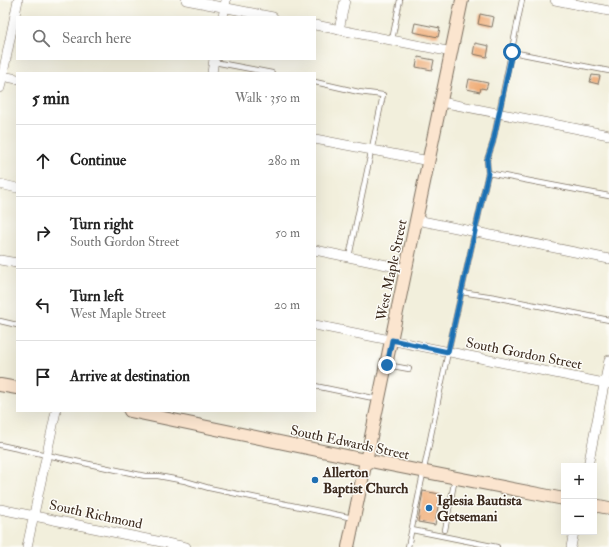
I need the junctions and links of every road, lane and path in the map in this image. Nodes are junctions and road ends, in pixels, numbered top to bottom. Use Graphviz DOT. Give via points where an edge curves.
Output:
graph roads {
  1 [pos="18,0"];
  2 [pos="186,0"];
  3 [pos="345,0"];
  4 [pos="400,0"];
  5 [pos="462,0"];
  6 [pos="522,0"];
  7 [pos="555,0"];
  8 [pos="225,8"];
  9 [pos="609,11"];
  10 [pos="268,16"];
  11 [pos="316,25"];
  12 [pos="339,30"];
  13 [pos="392,40"];
  14 [pos="452,52"];
  15 [pos="512,52"];
  16 [pos="214,60"];
  17 [pos="609,71"];
  18 [pos="212,72"];
  19 [pos="268,72"];
  20 [pos="2,76"];
  21 [pos="16,79"];
  22 [pos="316,82"];
  23 [pos="0,88"];
  24 [pos="441,102"];
  25 [pos="499,113"];
  26 [pos="609,135"];
  27 [pos="316,139"];
  28 [pos="371,150"];
  29 [pos="429,161"];
  30 [pos="488,173"];
  31 [pos="0,184"];
  32 [pos="16,188"];
  33 [pos="609,196"];
  34 [pos="417,220"];
  35 [pos="475,232"];
  36 [pos="316,250"];
  37 [pos="349,257"];
  38 [pos="609,259"];
  39 [pos="0,260"];
  40 [pos="16,263"];
  41 [pos="406,269"];
  42 [pos="462,292"];
  43 [pos="609,320"];
  44 [pos="0,321"];
  45 [pos="16,325"];
  46 [pos="316,325"];
  47 [pos="392,340"];
  48 [pos="448,352"];
  49 [pos="609,360"];
  50 [pos="387,365"];
  51 [pos="409,369"];
  52 [pos="606,384"];
  53 [pos="0,385"];
  54 [pos="316,386"];
  55 [pos="16,388"];
  56 [pos="379,400"];
  57 [pos="56,412"];
  58 [pos="135,412"];
  59 [pos="0,445"];
  60 [pos="47,455"];
  61 [pos="367,460"];
  62 [pos="589,463"];
  63 [pos="424,472"];
  64 [pos="455,478"];
  65 [pos="561,498"];
  66 [pos="597,506"];
  67 [pos="609,508"];
  68 [pos="0,509"];
  69 [pos="34,516"];
  70 [pos="354,519"];
  71 [pos="412,530"];
  72 [pos="445,530"];
  73 [pos="573,535"];
  74 [pos="27,547"];
  75 [pos="186,547"];
  76 [pos="348,547"];
  77 [pos="408,547"];
  78 [pos="497,547"];
  79 [pos="571,547"];
  1 -- 20 [label="street"];
  2 -- 8 [label="street"];
  3 -- 12 [label="street"];
  4 -- 13 [label="lane"];
  5 -- 14 [label="street, West Maple Street"];
  6 -- 15 [label="lane"];
  7 -- 9 [label="street"];
  8 -- 10 [label="street"];
  11 -- 12 [label="street"];
  12 -- 13 [label="street"];
  13 -- 14 [label="street"];
  14 -- 24 [label="street, West Maple Street"];
  15 -- 17 [label="lane"];
  15 -- 25 [label="lane"];
  16 -- 18 [label="street"];
  16 -- 19 [label="lane"];
  20 -- 21 [label="street"];
  20 -- 23 [label="street"];
  22 -- 28 [label="lane" via="383,96"];
  24 -- 25 [label="street"];
  24 -- 29 [label="street, West Maple Street"];
  25 -- 26 [label="street"];
  25 -- 30 [label="lane" via="487,160"];
  27 -- 28 [label="street"];
  28 -- 29 [label="street"];
  28 -- 37 [label="lane"];
  29 -- 34 [label="street, West Maple Street"];
  30 -- 33 [label="lane"];
  30 -- 35 [label="lane"];
  31 -- 32 [label="street"];
  34 -- 35 [label="street"];
  34 -- 41 [label="street, West Maple Street"];
  35 -- 38 [label="street"];
  35 -- 42 [label="lane"];
  36 -- 37 [label="street"];
  37 -- 41 [label="street"];
  39 -- 40 [label="street"];
  41 -- 47 [label="street, West Maple Street"];
  42 -- 43 [label="lane"];
  42 -- 48 [label="lane"];
  44 -- 45 [label="lane"];
  46 -- 47 [label="street, South Gordon Street"];
  47 -- 48 [label="street, South Gordon Street"];
  47 -- 50 [label="street, West Maple Street"];
  48 -- 52 [label="street, South Gordon Street"];
  48 -- 63 [label="lane"];
  49 -- 52 [label="street"];
  50 -- 51 [label="lane"];
  50 -- 56 [label="street, West Maple Street"];
  52 -- 62 [label="street"];
  53 -- 55 [label="street"];
  54 -- 56 [label="lane"];
  56 -- 61 [label="street, West Maple Street"];
  57 -- 60 [label="street"];
  58 -- 61 [label="street, South Edwards Street"];
  59 -- 60 [label="lane"];
  60 -- 69 [label="street"];
  60 -- 70 [label="lane" via="146,476 185,481"];
  61 -- 63 [label="street, South Edwards Street"];
  61 -- 70 [label="street, West Maple Street"];
  63 -- 64 [label="street, South Edwards Street"];
  63 -- 71 [label="lane"];
  64 -- 65 [label="street, South Edwards Street"];
  64 -- 72 [label="lane"];
  66 -- 67 [label="street"];
  68 -- 69 [label="street, South Richmond"];
  69 -- 74 [label="street"];
  69 -- 75 [label="street, South Richmond"];
  70 -- 76 [label="street, West Maple Street"];
  71 -- 77 [label="lane"];
  71 -- 78 [label="lane"];
  73 -- 79 [label="street"];
}
